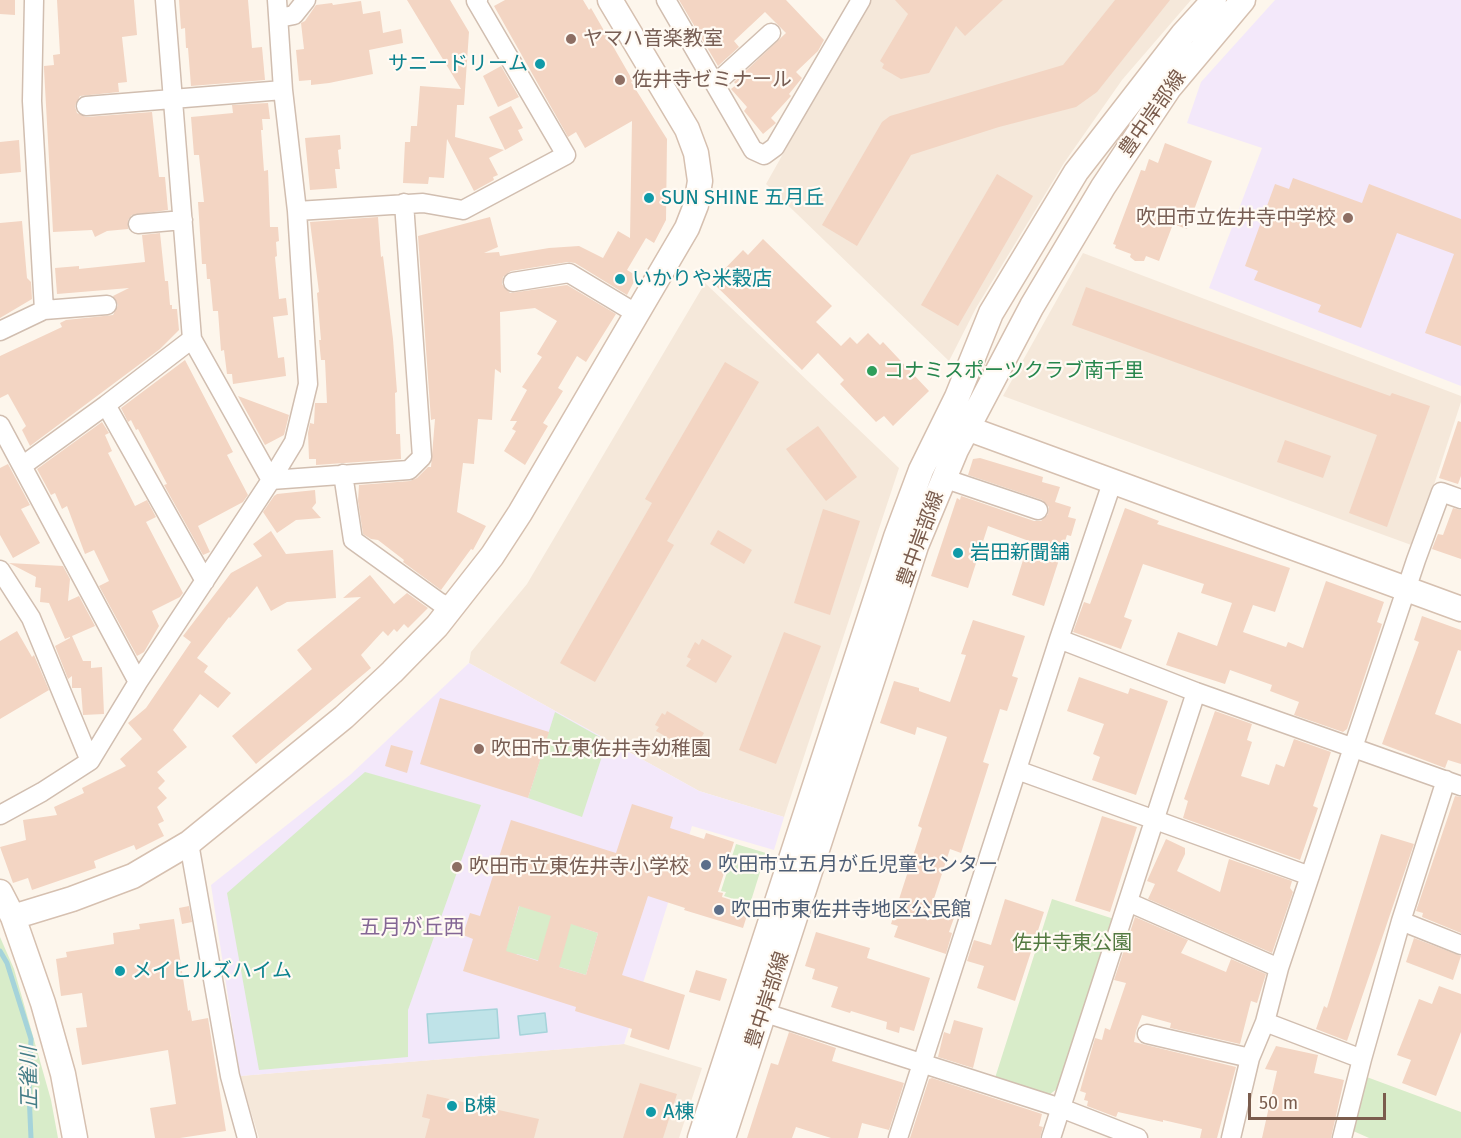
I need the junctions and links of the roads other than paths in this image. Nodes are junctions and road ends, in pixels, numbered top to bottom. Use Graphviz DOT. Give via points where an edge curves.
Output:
graph roads {
  1 [pos="34,0"];
  2 [pos="165,0"];
  3 [pos="306,0"];
  4 [pos="478,0"];
  5 [pos="610,0"];
  6 [pos="666,0"];
  7 [pos="861,0"];
  8 [pos="1214,0"];
  9 [pos="1243,0"];
  10 [pos="278,9"];
  11 [pos="771,33"];
  12 [pos="715,84"];
  13 [pos="283,90"];
  14 [pos="172,99"];
  15 [pos="86,106"];
  16 [pos="404,204"];
  17 [pos="297,211"];
  18 [pos="183,220"];
  19 [pos="138,224"];
  20 [pos="513,282"];
  21 [pos="107,305"];
  22 [pos="44,310"];
  23 [pos="637,314"];
  24 [pos="0,330"];
  25 [pos="192,339"];
  26 [pos="106,405"];
  27 [pos="945,419"];
  28 [pos="0,425"];
  29 [pos="968,429"];
  30 [pos="22,466"];
  31 [pos="343,474"];
  32 [pos="943,478"];
  33 [pos="271,480"];
  34 [pos="1113,480"];
  35 [pos="1461,499"];
  36 [pos="1038,510"];
  37 [pos="0,570"];
  38 [pos="205,581"];
  39 [pos="1406,588"];
  40 [pos="452,608"];
  41 [pos="1461,609"];
  42 [pos="1059,639"];
  43 [pos="138,682"];
  44 [pos="1196,692"];
  45 [pos="1353,746"];
  46 [pos="90,761"];
  47 [pos="1017,770"];
  48 [pos="1454,783"];
  49 [pos="0,814"];
  50 [pos="1155,821"];
  51 [pos="189,843"];
  52 [pos="1310,876"];
  53 [pos="0,892"];
  54 [pos="1128,902"];
  55 [pos="13,917"];
  56 [pos="1401,921"];
  57 [pos="1461,945"];
  58 [pos="1279,968"];
  59 [pos="753,1009"];
  60 [pos="1265,1022"];
  61 [pos="1147,1034"];
  62 [pos="1250,1058"];
  63 [pos="1362,1059"];
  64 [pos="921,1063"];
  65 [pos="1061,1108"];
  66 [pos="75,1138"];
  67 [pos="247,1138"];
  68 [pos="700,1138"];
  69 [pos="723,1138"];
  70 [pos="898,1138"];
  71 [pos="1052,1138"];
  72 [pos="1138,1138"];
  73 [pos="1231,1138"];
  74 [pos="1342,1138"];
  1 -- 22 [label="street" via="32,101"];
  2 -- 14 [label="street"];
  3 -- 10 [label="street" via="294,15"];
  4 -- 16 [label="street" via="566,155 463,210"];
  5 -- 23 [label="street" via="687,129 696,153 700,182 687,228"];
  6 -- 12 [label="street"];
  7 -- 12 [label="street" via="775,147 764,155 753,150"];
  8 -- 27 [label="street, 豊中岸部線" via="1076,172 991,313"];
  9 -- 29 [label="street, 豊中岸部線" via="1169,88 1116,167 1032,306"];
  10 -- 13 [label="street"];
  11 -- 12 [label="street"];
  13 -- 14 [label="street"];
  13 -- 17 [label="street"];
  14 -- 15 [label="street"];
  14 -- 18 [label="street"];
  16 -- 17 [label="street"];
  16 -- 31 [label="street" via="422,457 409,470"];
  17 -- 33 [label="street" via="308,384 294,442"];
  18 -- 19 [label="street"];
  18 -- 25 [label="street"];
  20 -- 23 [label="street" via="547,269 570,273"];
  21 -- 22 [label="street"];
  22 -- 24 [label="street"];
  23 -- 40 [label="street" via="520,513"];
  25 -- 26 [label="street"];
  25 -- 33 [label="street"];
  26 -- 30 [label="street"];
  26 -- 38 [label="street"];
  27 -- 29 [label="street"];
  27 -- 59 [label="street, 豊中岸部線" via="896,537"];
  28 -- 30 [label="street"];
  29 -- 32 [label="street, 豊中岸部線"];
  29 -- 34 [label="street"];
  30 -- 43 [label="street"];
  31 -- 33 [label="street"];
  31 -- 40 [label="street" via="353,540"];
  32 -- 36 [label="street"];
  32 -- 59 [label="street, 豊中岸部線"];
  33 -- 38 [label="street"];
  34 -- 39 [label="street"];
  34 -- 42 [label="street"];
  35 -- 39 [label="street" via="1441,492"];
  37 -- 46 [label="street" via="31,618"];
  38 -- 43 [label="street"];
  39 -- 41 [label="street"];
  39 -- 45 [label="street"];
  40 -- 51 [label="street" via="344,717"];
  42 -- 44 [label="street"];
  42 -- 47 [label="street"];
  43 -- 46 [label="street"];
  44 -- 45 [label="street"];
  44 -- 50 [label="street"];
  45 -- 48 [label="street"];
  45 -- 52 [label="street"];
  46 -- 49 [label="street"];
  47 -- 50 [label="street"];
  47 -- 64 [label="street"];
  48 -- 56 [label="street"];
  50 -- 52 [label="street"];
  50 -- 54 [label="street"];
  51 -- 55 [label="street" via="133,876"];
  51 -- 67 [label="street" via="230,1076"];
  52 -- 58 [label="street"];
  53 -- 55 [label="street"];
  54 -- 58 [label="street"];
  54 -- 65 [label="street"];
  55 -- 66 [label="street" via="46,1013"];
  56 -- 57 [label="street"];
  56 -- 63 [label="street"];
  58 -- 60 [label="street"];
  59 -- 64 [label="street"];
  59 -- 68 [label="street, 豊中岸部線"];
  59 -- 69 [label="street, 豊中岸部線"];
  60 -- 62 [label="street"];
  60 -- 63 [label="street"];
  61 -- 62 [label="street"];
  62 -- 73 [label="street"];
  63 -- 74 [label="street"];
  64 -- 65 [label="street"];
  64 -- 70 [label="street"];
  65 -- 71 [label="street"];
  65 -- 72 [label="street"];
}
